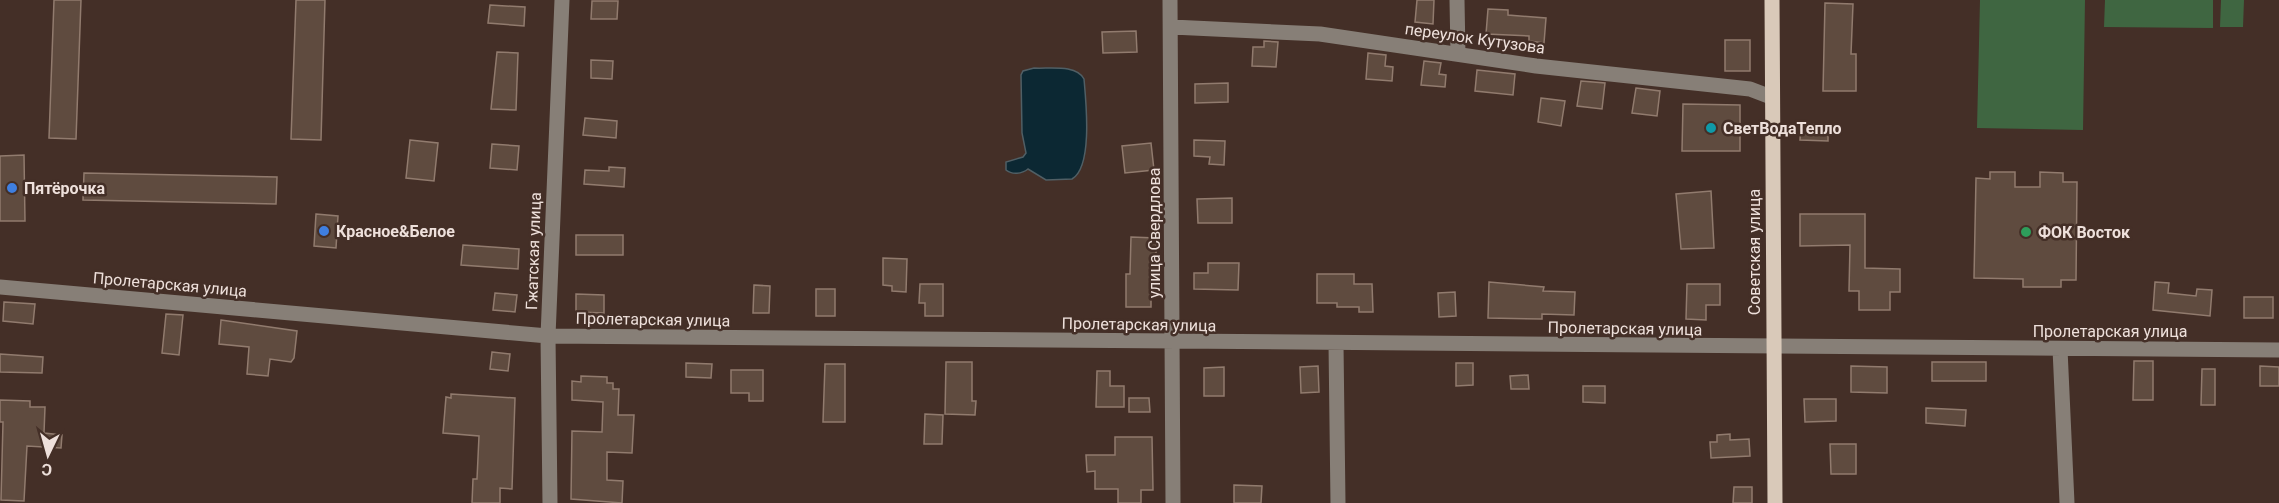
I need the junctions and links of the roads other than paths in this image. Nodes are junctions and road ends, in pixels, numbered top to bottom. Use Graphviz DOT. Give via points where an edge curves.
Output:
graph roads {
  1 [pos="562,0"];
  2 [pos="1170,0"];
  3 [pos="1457,0"];
  4 [pos="1772,0"];
  5 [pos="1172,27"];
  6 [pos="1458,54"];
  7 [pos="1771,97"];
  8 [pos="0,287"];
  9 [pos="548,336"];
  10 [pos="1172,342"];
  11 [pos="1336,344"];
  12 [pos="1772,348"];
  13 [pos="2060,349"];
  14 [pos="2279,350"];
  15 [pos="550,503"];
  16 [pos="1173,503"];
  17 [pos="1338,503"];
  18 [pos="1774,503"];
  19 [pos="2067,503"];
  1 -- 9 [label="street, Гжатская улица"];
  2 -- 5 [label="street, улица Свердлова"];
  3 -- 6 [label="street"];
  4 -- 7 [label="main road, Советская улица"];
  5 -- 6 [label="street, переулок Кутузова" via="1320,34"];
  5 -- 10 [label="street, улица Свердлова"];
  6 -- 7 [label="street, переулок Кутузова" via="1750,89"];
  7 -- 12 [label="main road, Советская улица"];
  8 -- 9 [label="street, Пролетарская улица"];
  9 -- 10 [label="street, Пролетарская улица"];
  9 -- 15 [label="street, Гжатская улица"];
  10 -- 11 [label="street, Пролетарская улица"];
  10 -- 16 [label="street, улица Свердлова"];
  11 -- 12 [label="street, Пролетарская улица"];
  11 -- 17 [label="street"];
  12 -- 13 [label="street, Пролетарская улица"];
  12 -- 18 [label="main road, Советская улица"];
  13 -- 14 [label="street, Пролетарская улица"];
  13 -- 19 [label="street"];
}
